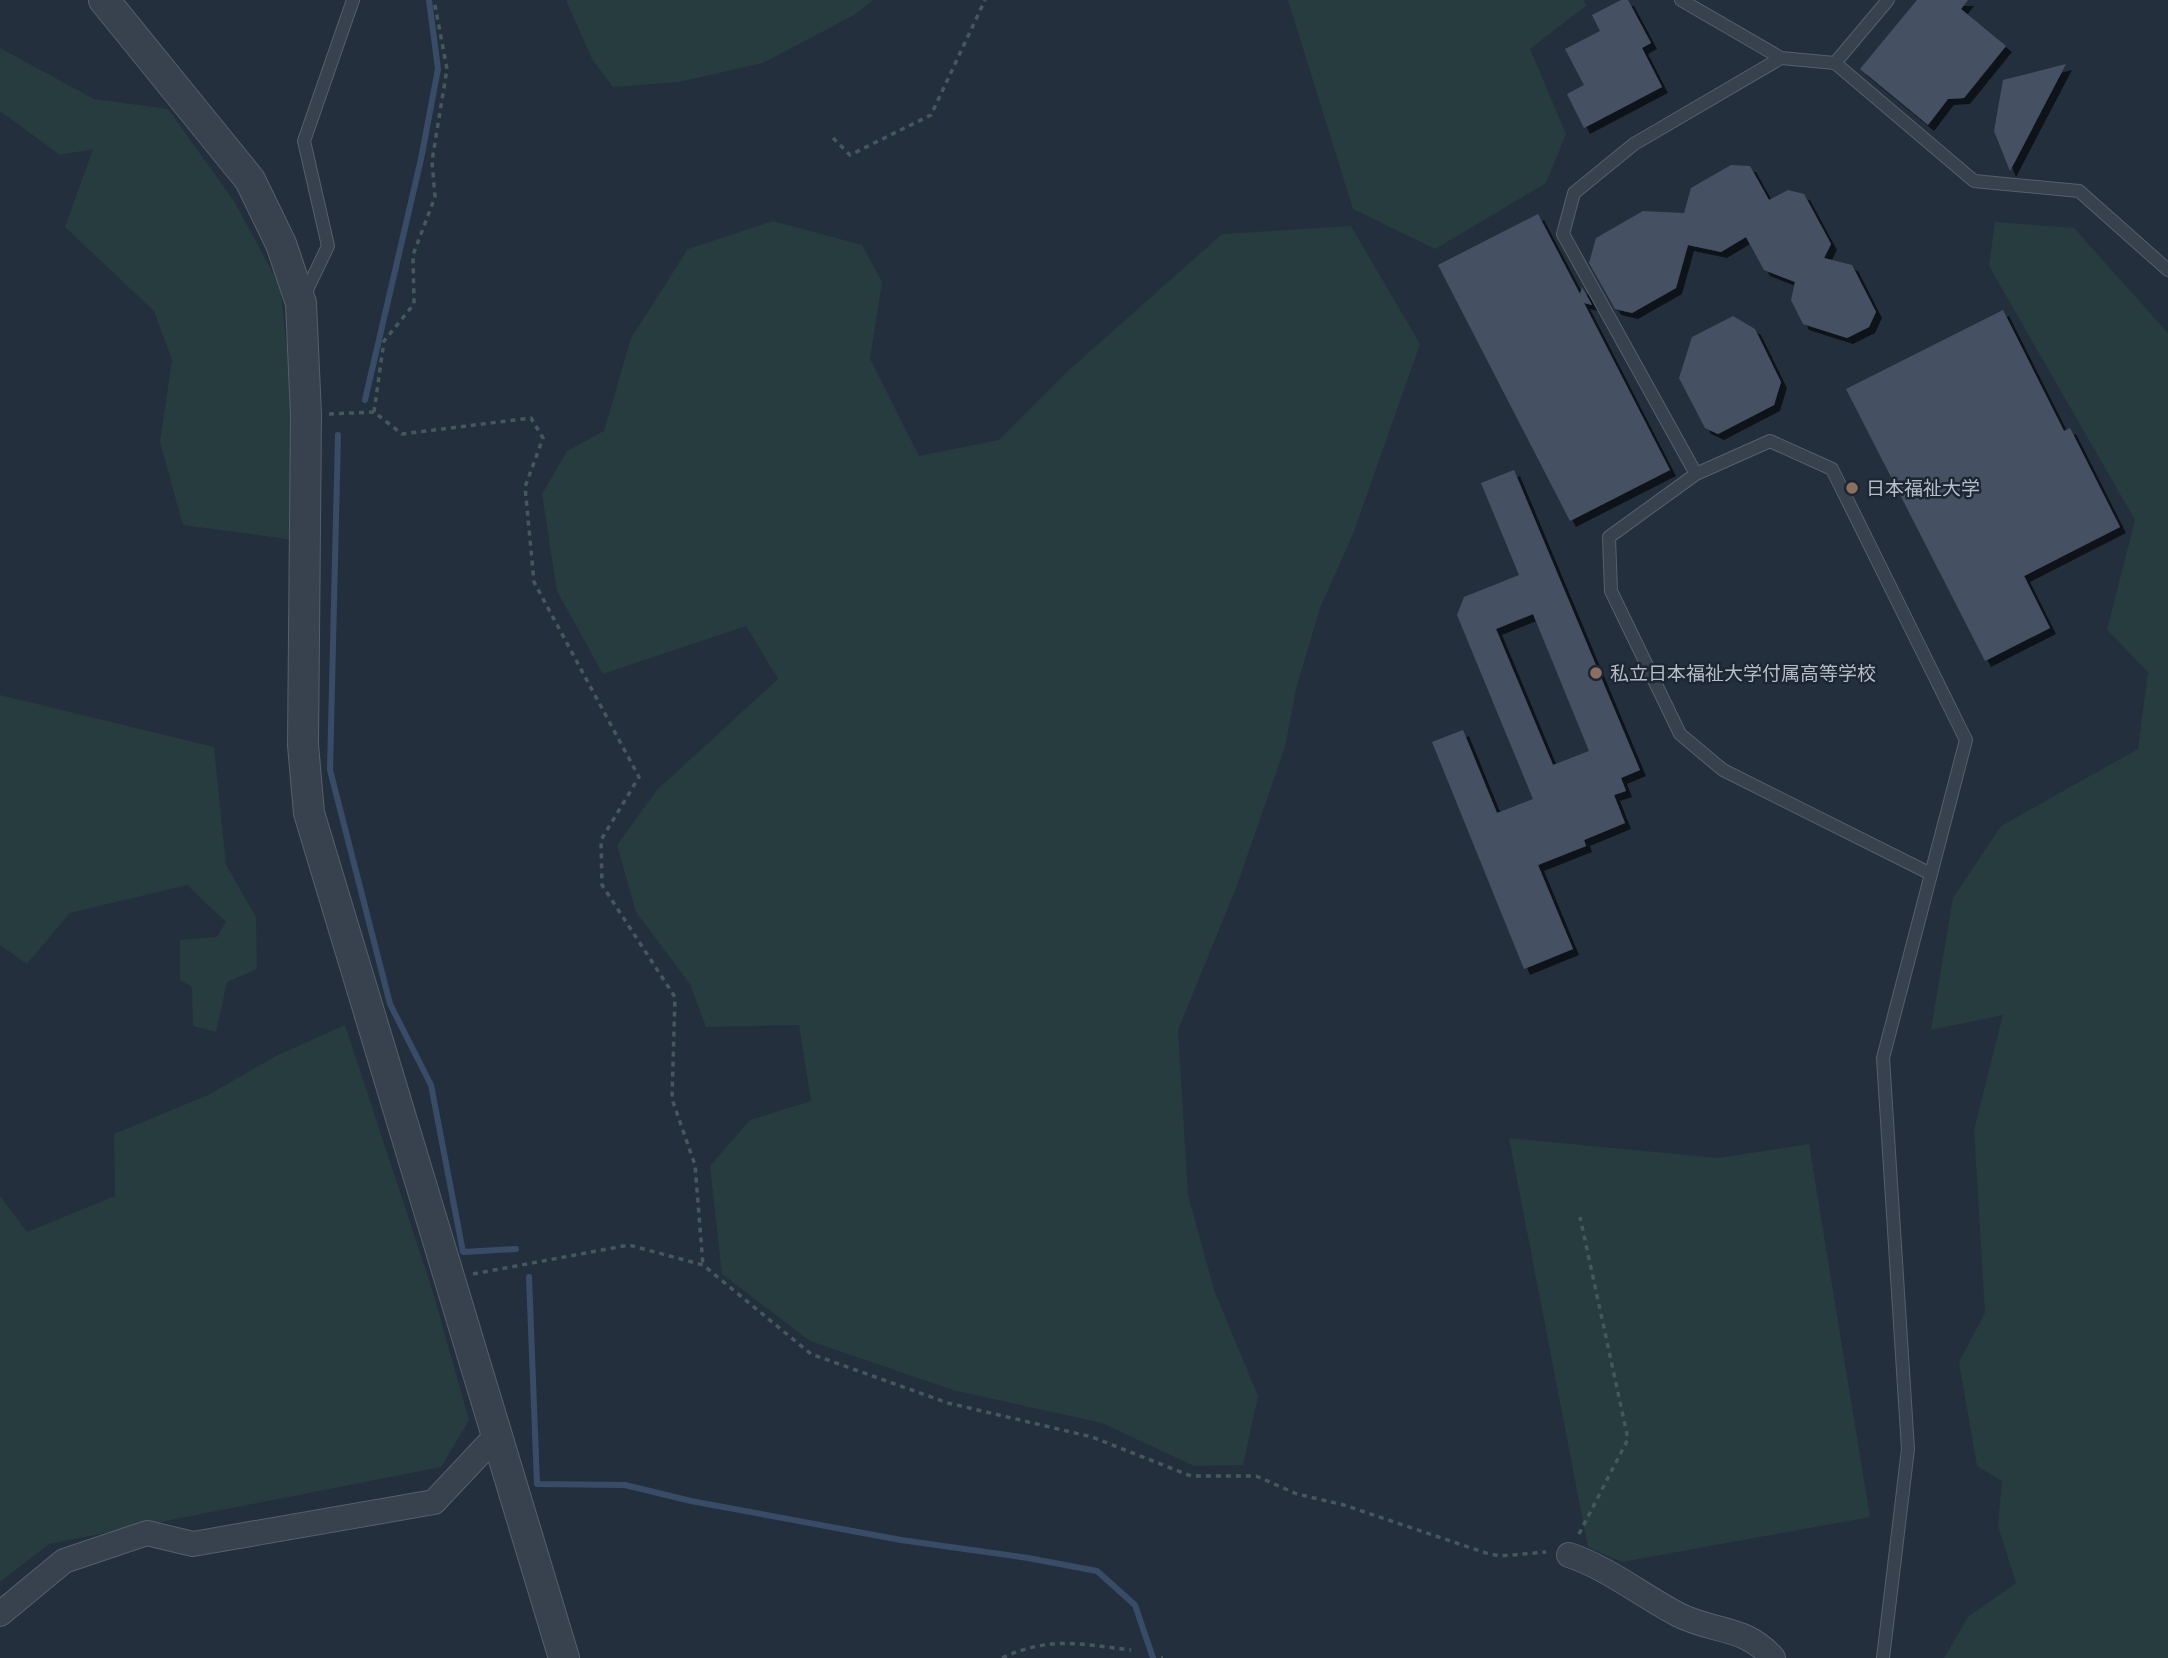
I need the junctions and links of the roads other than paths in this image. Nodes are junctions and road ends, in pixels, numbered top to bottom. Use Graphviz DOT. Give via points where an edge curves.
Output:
graph roads {
  1 [pos="104,0"];
  2 [pos="353,0"];
  3 [pos="1681,0"];
  4 [pos="1888,0"];
  5 [pos="1781,58"];
  6 [pos="1835,63"];
  7 [pos="2168,270"];
  8 [pos="301,303"];
  9 [pos="1696,474"];
  10 [pos="1929,873"];
  11 [pos="496,1436"];
  12 [pos="1569,1555"];
  13 [pos="0,1614"];
  14 [pos="564,1658"];
  15 [pos="1773,1658"];
  16 [pos="1883,1658"];
  1 -- 8 [label="street" via="250,180 281,244"];
  2 -- 8 [label="lane" via="304,141 328,246"];
  3 -- 5 [label="lane"];
  4 -- 6 [label="lane"];
  5 -- 6 [label="lane"];
  5 -- 9 [label="lane" via="1624,152 1574,192 1563,234"];
  6 -- 7 [label="lane" via="1974,181 2079,191"];
  8 -- 11 [label="street" via="306,415 303,745 309,813"];
  9 -- 10 [label="lane" via="1770,441 1832,469 1966,740"];
  9 -- 10 [label="lane" via="1609,537 1611,591 1680,734 1723,770"];
  10 -- 16 [label="lane" via="1883,1058 1908,1449"];
  11 -- 13 [label="street" via="434,1502 193,1544 147,1533 64,1561"];
  11 -- 14 [label="street"];
  12 -- 15 [label="street" via="1680,1615 1752,1638"];
}
